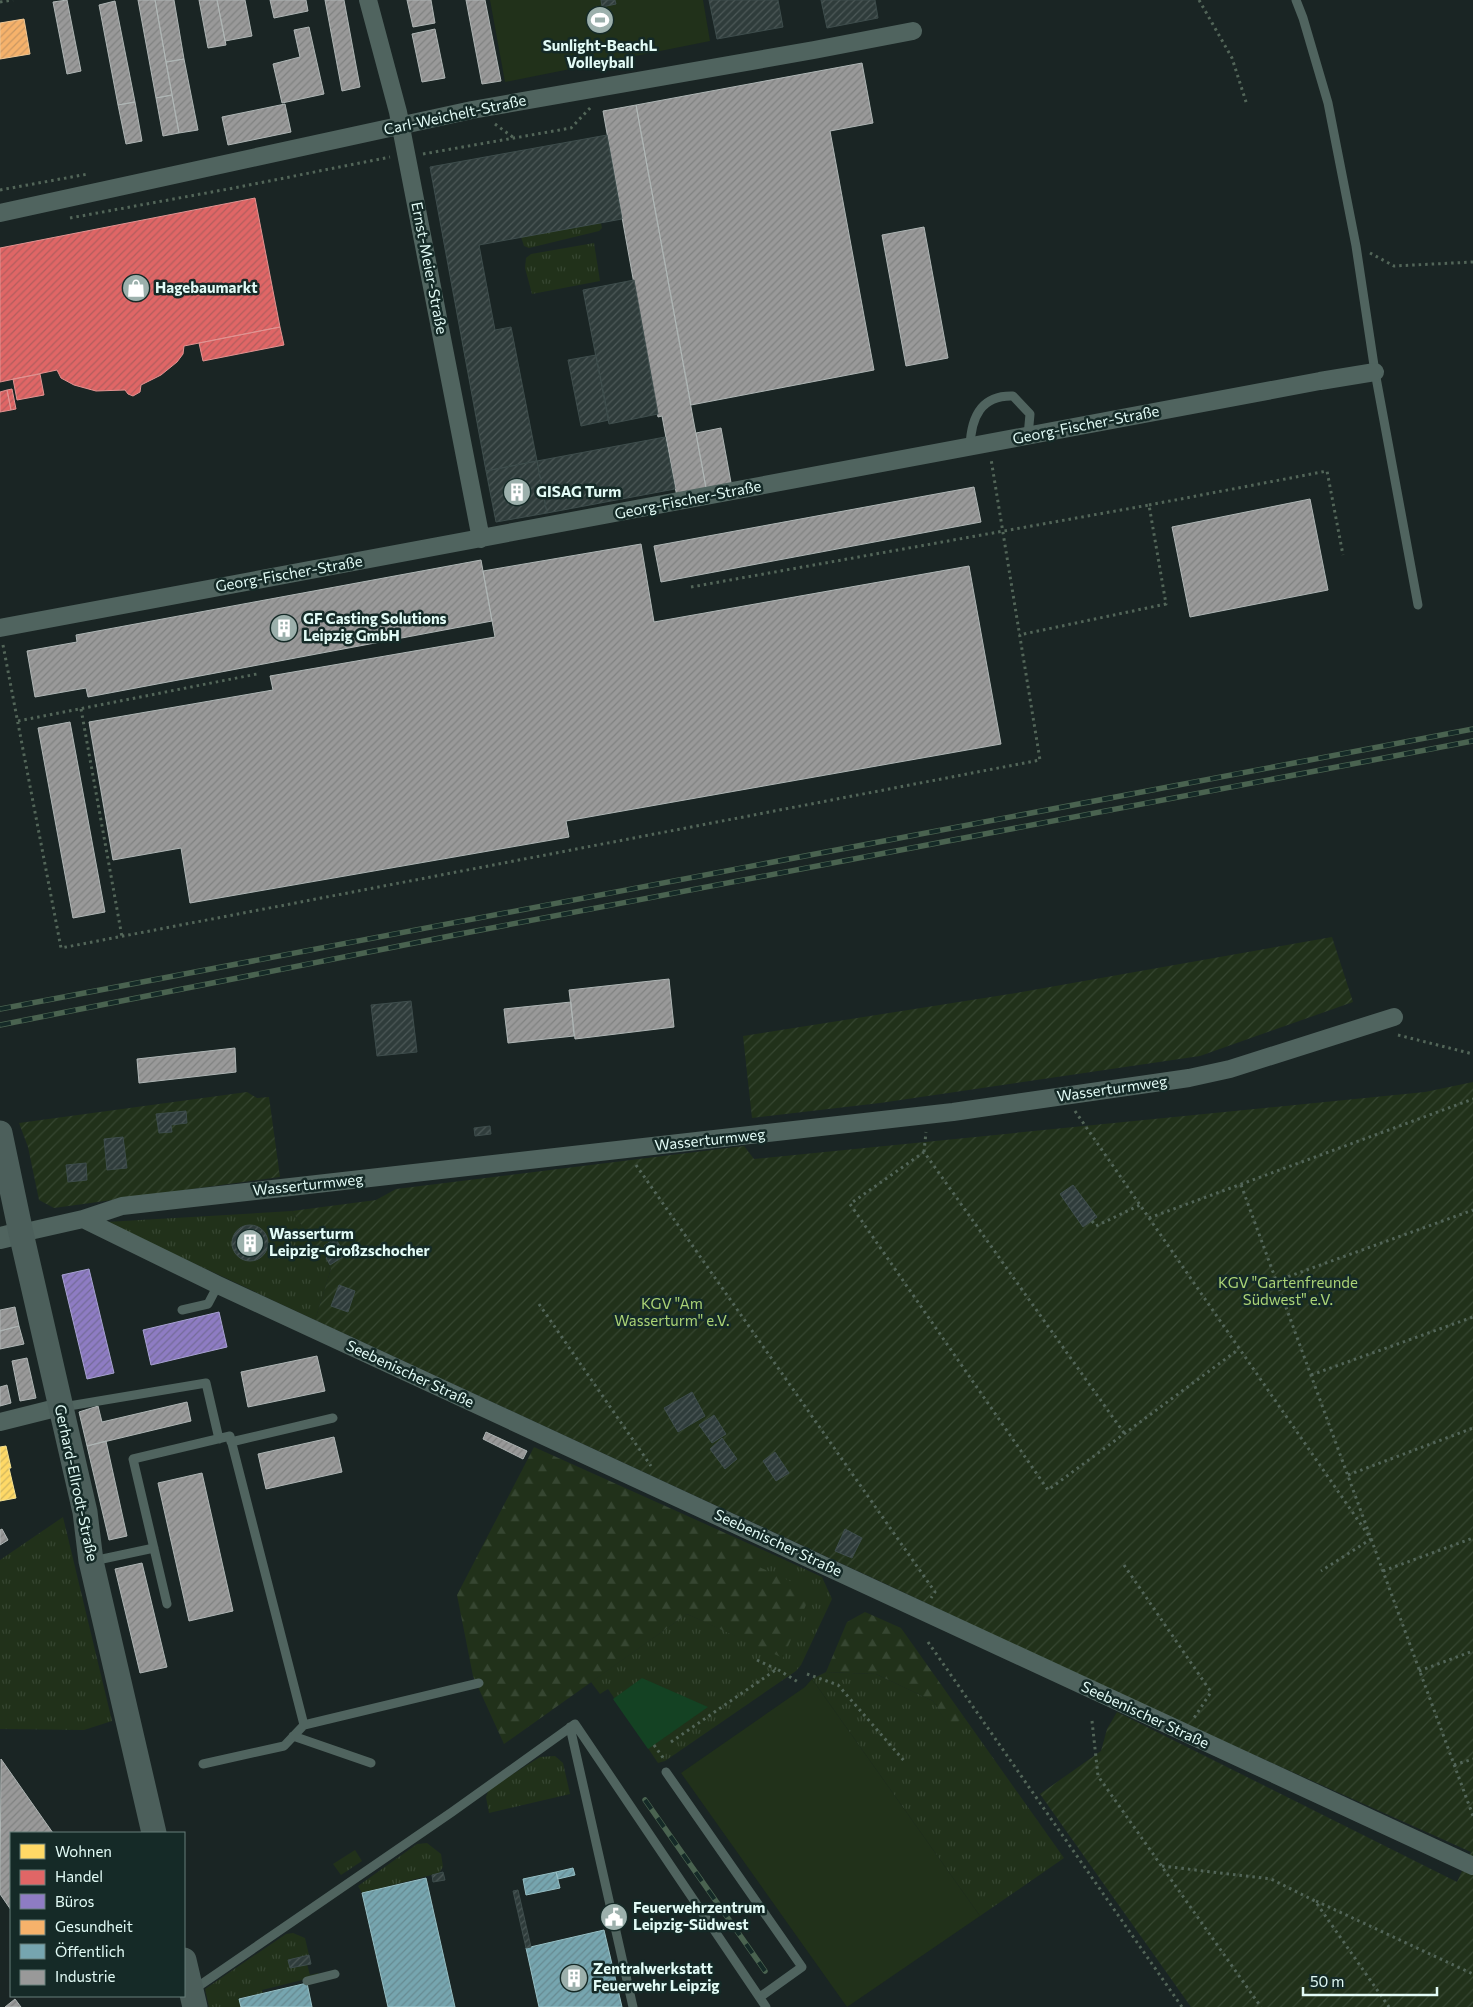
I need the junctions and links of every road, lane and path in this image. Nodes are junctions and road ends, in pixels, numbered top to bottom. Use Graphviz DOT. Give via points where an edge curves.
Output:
graph roads {
  1 [pos="13,0"];
  2 [pos="368,0"];
  3 [pos="1199,0"];
  4 [pos="1296,0"];
  5 [pos="0,2"];
  6 [pos="913,31"];
  7 [pos="594,104"];
  8 [pos="1247,105"];
  9 [pos="401,126"];
  10 [pos="406,153"];
  11 [pos="0,213"];
  12 [pos="66,218"];
  13 [pos="1356,246"];
  14 [pos="1473,262"];
  15 [pos="1375,372"];
  16 [pos="1028,436"];
  17 [pos="988,443"];
  18 [pos="970,447"];
  19 [pos="1149,505"];
  20 [pos="1002,531"];
  21 [pos="481,539"];
  22 [pos="1343,555"];
  23 [pos="690,587"];
  24 [pos="1418,605"];
  25 [pos="0,628"];
  26 [pos="1019,634"];
  27 [pos="257,674"];
  28 [pos="81,709"];
  29 [pos="18,721"];
  30 [pos="122,937"];
  31 [pos="1394,1017"];
  32 [pos="1363,1026"];
  33 [pos="1473,1054"];
  34 [pos="1064,1096"];
  35 [pos="1473,1099"];
  36 [pos="0,1133"];
  37 [pos="626,1149"];
  38 [pos="1240,1185"];
  39 [pos="1140,1206"];
  40 [pos="1473,1210"];
  41 [pos="1149,1218"];
  42 [pos="83,1219"];
  43 [pos="1092,1221"];
  44 [pos="10,1236"];
  45 [pos="1276,1282"];
  46 [pos="218,1285"];
  47 [pos="540,1304"];
  48 [pos="182,1310"];
  49 [pos="1473,1317"];
  50 [pos="1239,1349"];
  51 [pos="1311,1375"];
  52 [pos="60,1407"];
  53 [pos="333,1418"];
  54 [pos="0,1422"];
  55 [pos="1473,1428"];
  56 [pos="1124,1434"];
  57 [pos="219,1439"];
  58 [pos="231,1442"];
  59 [pos="1348,1475"];
  60 [pos="669,1493"];
  61 [pos="1473,1538"];
  62 [pos="1371,1539"];
  63 [pos="154,1548"];
  64 [pos="92,1561"];
  65 [pos="1124,1564"];
  66 [pos="1321,1571"];
  67 [pos="1383,1572"];
  68 [pos="167,1604"];
  69 [pos="923,1612"];
  70 [pos="928,1642"];
  71 [pos="1473,1651"];
  72 [pos="757,1660"];
  73 [pos="777,1669"];
  74 [pos="1419,1671"];
  75 [pos="807,1674"];
  76 [pos="798,1682"];
  77 [pos="479,1683"];
  78 [pos="1092,1721"];
  79 [pos="304,1724"];
  80 [pos="570,1727"];
  81 [pos="1184,1733"];
  82 [pos="294,1736"];
  83 [pos="671,1742"];
  84 [pos="654,1745"];
  85 [pos="1473,1758"];
  86 [pos="665,1761"];
  87 [pos="906,1762"];
  88 [pos="371,1763"];
  89 [pos="203,1764"];
  90 [pos="1454,1765"];
  91 [pos="666,1772"];
  92 [pos="1473,1816"];
  93 [pos="154,1832"];
  94 [pos="1162,1866"];
  95 [pos="1473,1866"];
  96 [pos="1315,1901"];
  97 [pos="185,1964"];
  98 [pos="335,1974"];
  99 [pos="1473,1974"];
  100 [pos="307,1982"];
  101 [pos="760,1997"];
  102 [pos="193,1999"];
  103 [pos="763,2006"];
  104 [pos="633,2007"];
  105 [pos="1182,2007"];
  106 [pos="1261,2007"];
  107 [pos="1389,2007"];
  1 -- 5 [label="path"];
  2 -- 9 [label="street, Ernst-Meier-Straße"];
  3 -- 8 [label="path" via="1232,58"];
  4 -- 13 [label="lane" via="1328,103"];
  6 -- 9 [label="street, Carl-Weichelt-Straße" via="472,110"];
  7 -- 10 [label="path" via="571,128 420,154"];
  9 -- 10 [label="street, Ernst-Meier-Straße"];
  9 -- 11 [label="street, Carl-Weichelt-Straße"];
  10 -- 12 [label="path"];
  10 -- 21 [label="street, Ernst-Meier-Straße"];
  13 -- 14 [label="path" via="1394,266"];
  13 -- 15 [label="lane"];
  15 -- 16 [label="street, Georg-Fischer-Straße"];
  15 -- 24 [label="lane"];
  16 -- 17 [label="street, Georg-Fischer-Straße"];
  16 -- 18 [label="lane" via="1030,414 1013,396 999,396 982,406 970,428"];
  17 -- 18 [label="street, Georg-Fischer-Straße"];
  17 -- 20 [label="path"];
  18 -- 21 [label="street, Georg-Fischer-Straße"];
  19 -- 20 [label="path"];
  19 -- 22 [label="path" via="1327,472"];
  19 -- 26 [label="path" via="1166,604"];
  20 -- 23 [label="path"];
  20 -- 26 [label="path"];
  21 -- 25 [label="street, Georg-Fischer-Straße"];
  25 -- 29 [label="path"];
  26 -- 30 [label="path" via="1040,760"];
  27 -- 28 [label="path"];
  28 -- 29 [label="path"];
  28 -- 30 [label="path"];
  29 -- 30 [label="path" via="61,948"];
  31 -- 32 [label="street, Wasserturmweg"];
  32 -- 33 [label="path"];
  32 -- 34 [label="street, Wasserturmweg" via="1230,1069"];
  34 -- 37 [label="street, Wasserturmweg" via="945,1113"];
  34 -- 39 [label="path"];
  35 -- 38 [label="path"];
  36 -- 44 [label="main road, Gerhard-Ellrodt-Straße"];
  37 -- 42 [label="street, Wasserturmweg" via="122,1206"];
  37 -- 69 [label="path" via="935,1592"];
  38 -- 41 [label="path"];
  38 -- 45 [label="path"];
  39 -- 41 [label="path"];
  39 -- 43 [label="path" via="1096,1226"];
  40 -- 45 [label="path"];
  41 -- 50 [label="path"];
  42 -- 44 [label="street, Wasserturmweg"];
  42 -- 46 [label="street, Seebenischer Straße"];
  44 -- 52 [label="main road, Gerhard-Ellrodt-Straße"];
  45 -- 51 [label="path"];
  46 -- 48 [label="lane" via="208,1304"];
  46 -- 60 [label="street, Seebenischer Straße"];
  47 -- 60 [label="path"];
  49 -- 51 [label="path"];
  50 -- 56 [label="path"];
  50 -- 62 [label="path"];
  51 -- 59 [label="path"];
  52 -- 54 [label="street"];
  52 -- 57 [label="lane" via="206,1383"];
  52 -- 64 [label="main road, Gerhard-Ellrodt-Straße"];
  53 -- 58 [label="lane"];
  55 -- 59 [label="path"];
  56 -- 56 [label="path" via="1048,1490 850,1204 924,1152"];
  57 -- 58 [label="lane" via="230,1436"];
  57 -- 63 [label="lane" via="133,1459"];
  58 -- 79 [label="lane"];
  59 -- 62 [label="path"];
  60 -- 69 [label="street, Seebenischer Straße"];
  61 -- 67 [label="path"];
  62 -- 66 [label="path"];
  62 -- 67 [label="path"];
  63 -- 64 [label="lane"];
  63 -- 68 [label="lane"];
  64 -- 93 [label="main road, Gerhard-Ellrodt-Straße"];
  65 -- 81 [label="path" via="1211,1692"];
  67 -- 74 [label="path"];
  69 -- 81 [label="street, Seebenischer Straße"];
  70 -- 105 [label="path"];
  71 -- 74 [label="path"];
  72 -- 73 [label="path"];
  73 -- 76 [label="path"];
  73 -- 83 [label="path"];
  74 -- 90 [label="path"];
  75 -- 87 [label="path" via="838,1685"];
  77 -- 79 [label="lane"];
  78 -- 94 [label="path" via="1098,1776"];
  79 -- 82 [label="lane"];
  80 -- 101 [label="lane" via="575,1724"];
  80 -- 102 [label="lane"];
  80 -- 104 [label="lane"];
  81 -- 95 [label="street, Seebenischer Straße"];
  82 -- 88 [label="lane"];
  82 -- 89 [label="lane" via="284,1746"];
  84 -- 86 [label="path"];
  85 -- 90 [label="path"];
  90 -- 92 [label="path"];
  91 -- 101 [label="lane" via="802,1966"];
  94 -- 96 [label="path" via="1271,1879"];
  94 -- 106 [label="path"];
  96 -- 99 [label="path"];
  96 -- 107 [label="path"];
  97 -- 102 [label="main road"];
  98 -- 100 [label="lane"];
  101 -- 103 [label="lane"];
}
